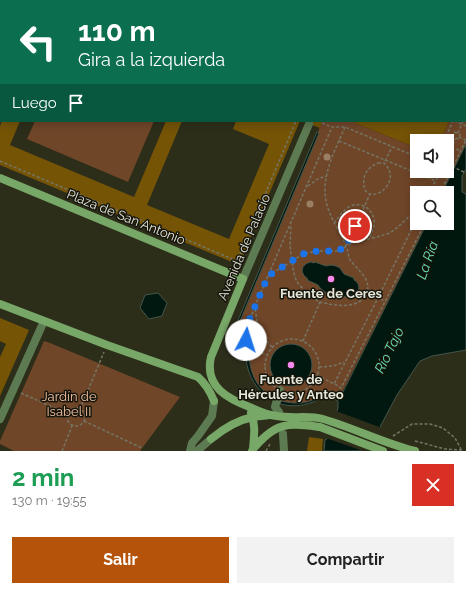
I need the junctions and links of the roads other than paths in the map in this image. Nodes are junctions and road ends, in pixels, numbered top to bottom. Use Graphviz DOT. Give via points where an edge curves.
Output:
graph roads {
  1 [pos="309,124"];
  2 [pos="0,178"];
  3 [pos="243,279"];
  4 [pos="0,304"];
  5 [pos="44,321"];
  6 [pos="209,366"];
  7 [pos="198,378"];
  8 [pos="209,383"];
  9 [pos="280,390"];
  10 [pos="214,401"];
  11 [pos="246,406"];
  12 [pos="270,415"];
  13 [pos="280,415"];
  14 [pos="253,417"];
  15 [pos="0,420"];
  16 [pos="283,434"];
  17 [pos="211,439"];
  18 [pos="379,449"];
  19 [pos="252,450"];
  20 [pos="413,450"];
  21 [pos="190,451"];
  22 [pos="197,451"];
  23 [pos="284,451"];
  1 -- 3 [label="street, Avenida de Palacio"];
  2 -- 3 [label="main road, Plaza de San Antonio"];
  3 -- 6 [label="main road, Avenida de Palacio"];
  4 -- 5 [label="main road"];
  5 -- 7 [label="main road"];
  5 -- 15 [label="street"];
  6 -- 7 [label="main road" via="204,376"];
  6 -- 8 [label="main road, Avenida de Palacio"];
  7 -- 8 [label="main road"];
  8 -- 10 [label="main road"];
  8 -- 11 [label="main road"];
  9 -- 13 [label="street" via="274,407"];
  10 -- 21 [label="street" via="212,416 192,443"];
  11 -- 12 [label="main road"];
  11 -- 14 [label="main road"];
  12 -- 13 [label="main road"];
  12 -- 14 [label="main road"];
  13 -- 20 [label="main road" via="316,417"];
  14 -- 17 [label="main road" via="230,426"];
  14 -- 19 [label="main road" via="255,433"];
  16 -- 23 [label="street"];
  17 -- 22 [label="street"];
  18 -- 19 [label="main road" via="320,427 282,426 266,435"];
}
